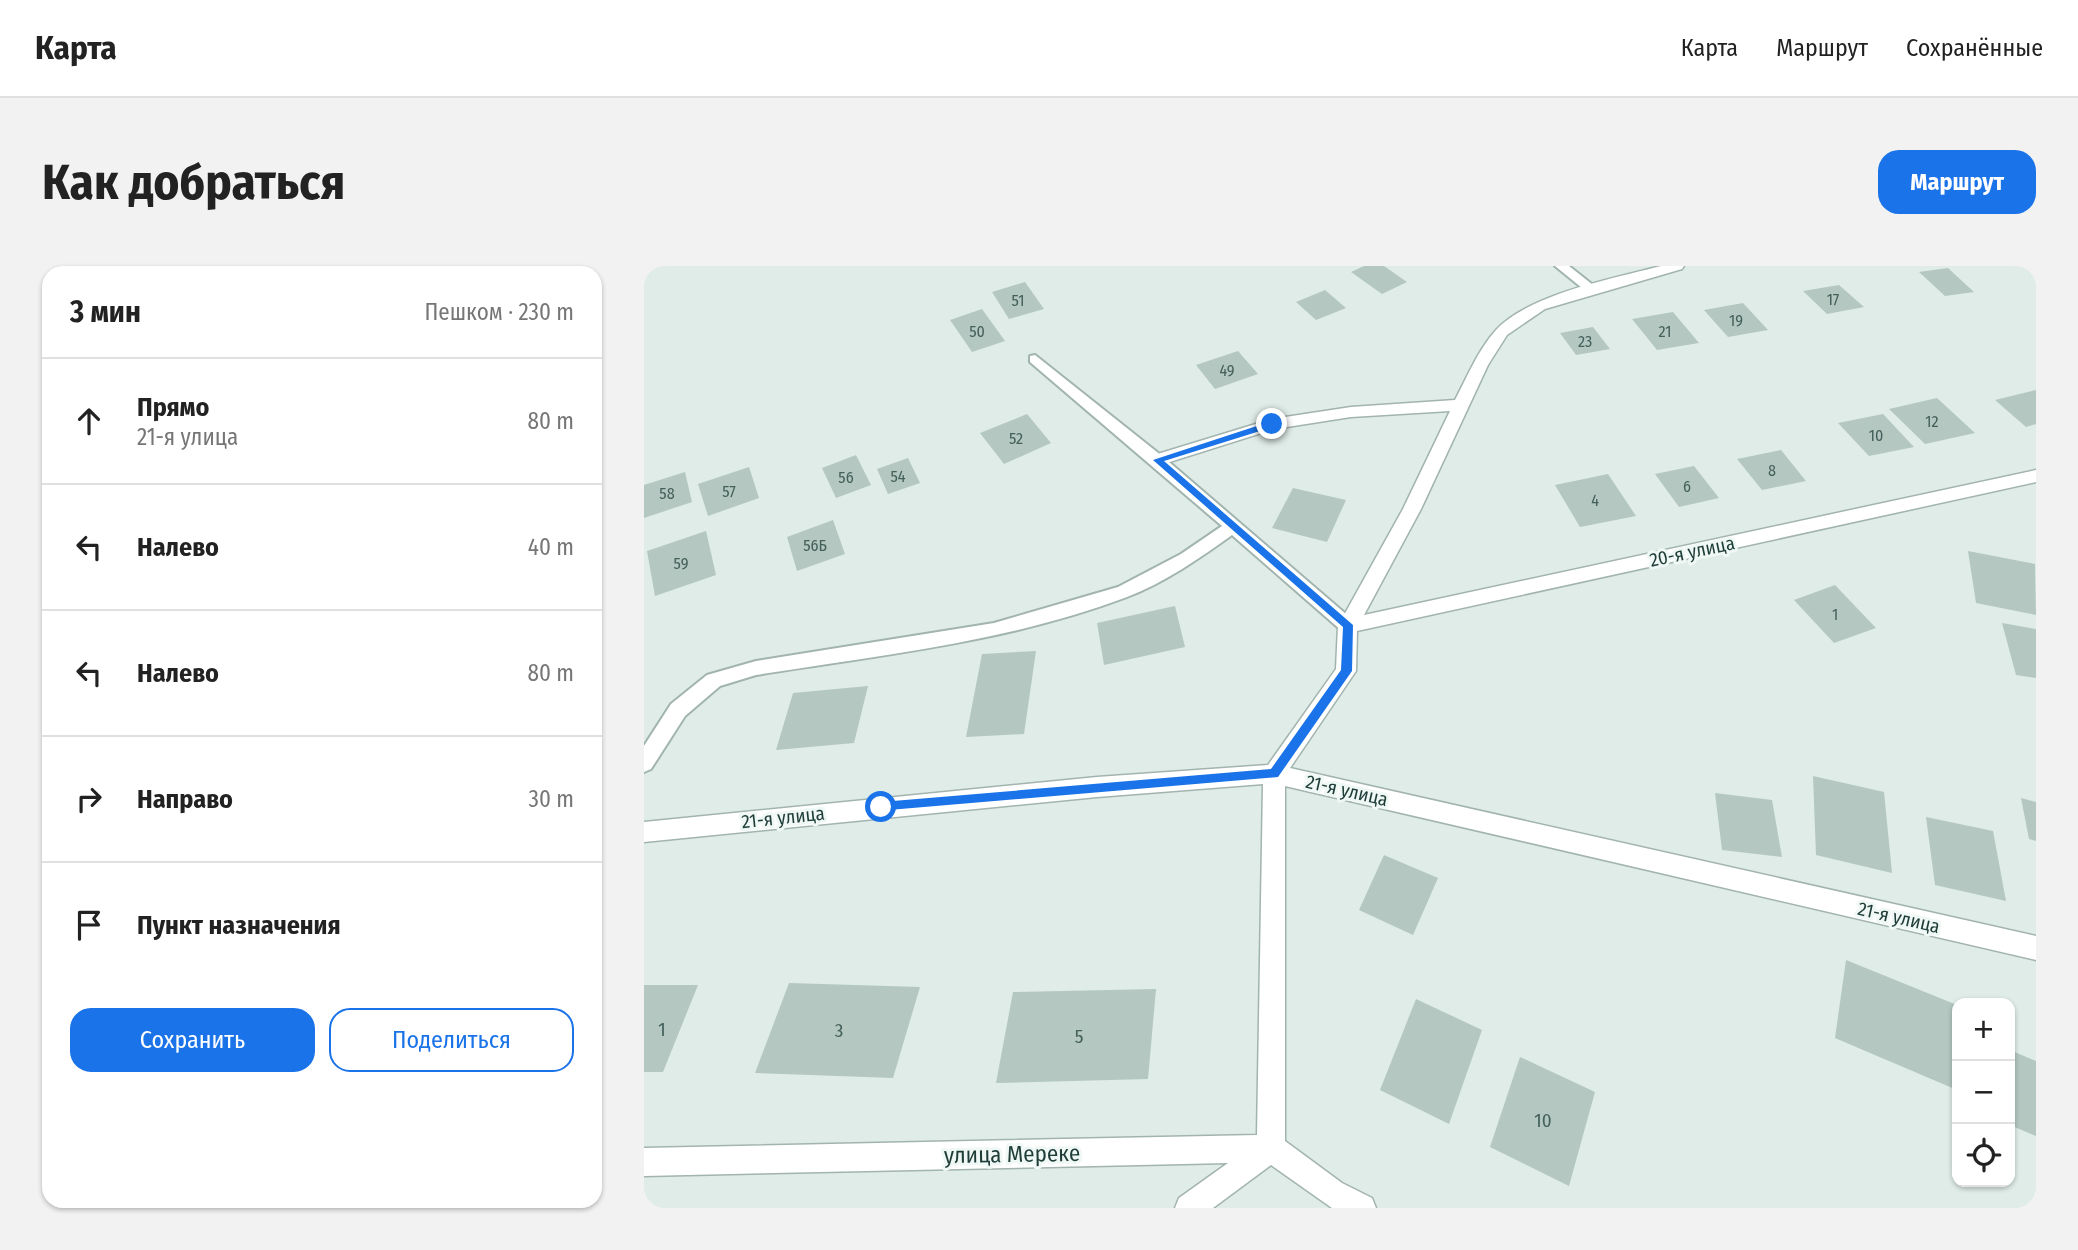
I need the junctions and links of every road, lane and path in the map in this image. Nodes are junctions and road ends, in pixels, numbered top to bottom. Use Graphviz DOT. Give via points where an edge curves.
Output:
graph roads {
  1 [pos="1561,266"];
  2 [pos="1677,266"];
  3 [pos="1592,289"];
  4 [pos="1035,359"];
  5 [pos="1461,405"];
  6 [pos="1157,460"];
  7 [pos="2036,476"];
  8 [pos="1233,526"];
  9 [pos="1348,625"];
  10 [pos="644,764"];
  11 [pos="1274,774"];
  12 [pos="644,832"];
  13 [pos="2036,948"];
  14 [pos="1270,1148"];
  15 [pos="644,1162"];
  16 [pos="1189,1208"];
  17 [pos="1362,1208"];
  1 -- 3 [label="lane"];
  2 -- 3 [label="street"];
  3 -- 5 [label="street" via="1540,306 1502,332"];
  4 -- 6 [label="lane"];
  5 -- 6 [label="street" via="1351,412 1272,424"];
  5 -- 9 [label="street" via="1412,509"];
  6 -- 8 [label="lane"];
  7 -- 9 [label="street, 20-я улица"];
  8 -- 9 [label="lane"];
  8 -- 10 [label="lane" via="1186,558 1110,596 994,630 757,668 714,680 678,710"];
  9 -- 11 [label="street" via="1346,671"];
  11 -- 12 [label="street, 21-я улица" via="1070,789"];
  11 -- 13 [label="street, 21-я улица"];
  11 -- 14 [label="street"];
  14 -- 15 [label="street, улица Мереке"];
  14 -- 16 [label="street"];
  14 -- 17 [label="street" via="1332,1193"];
}
